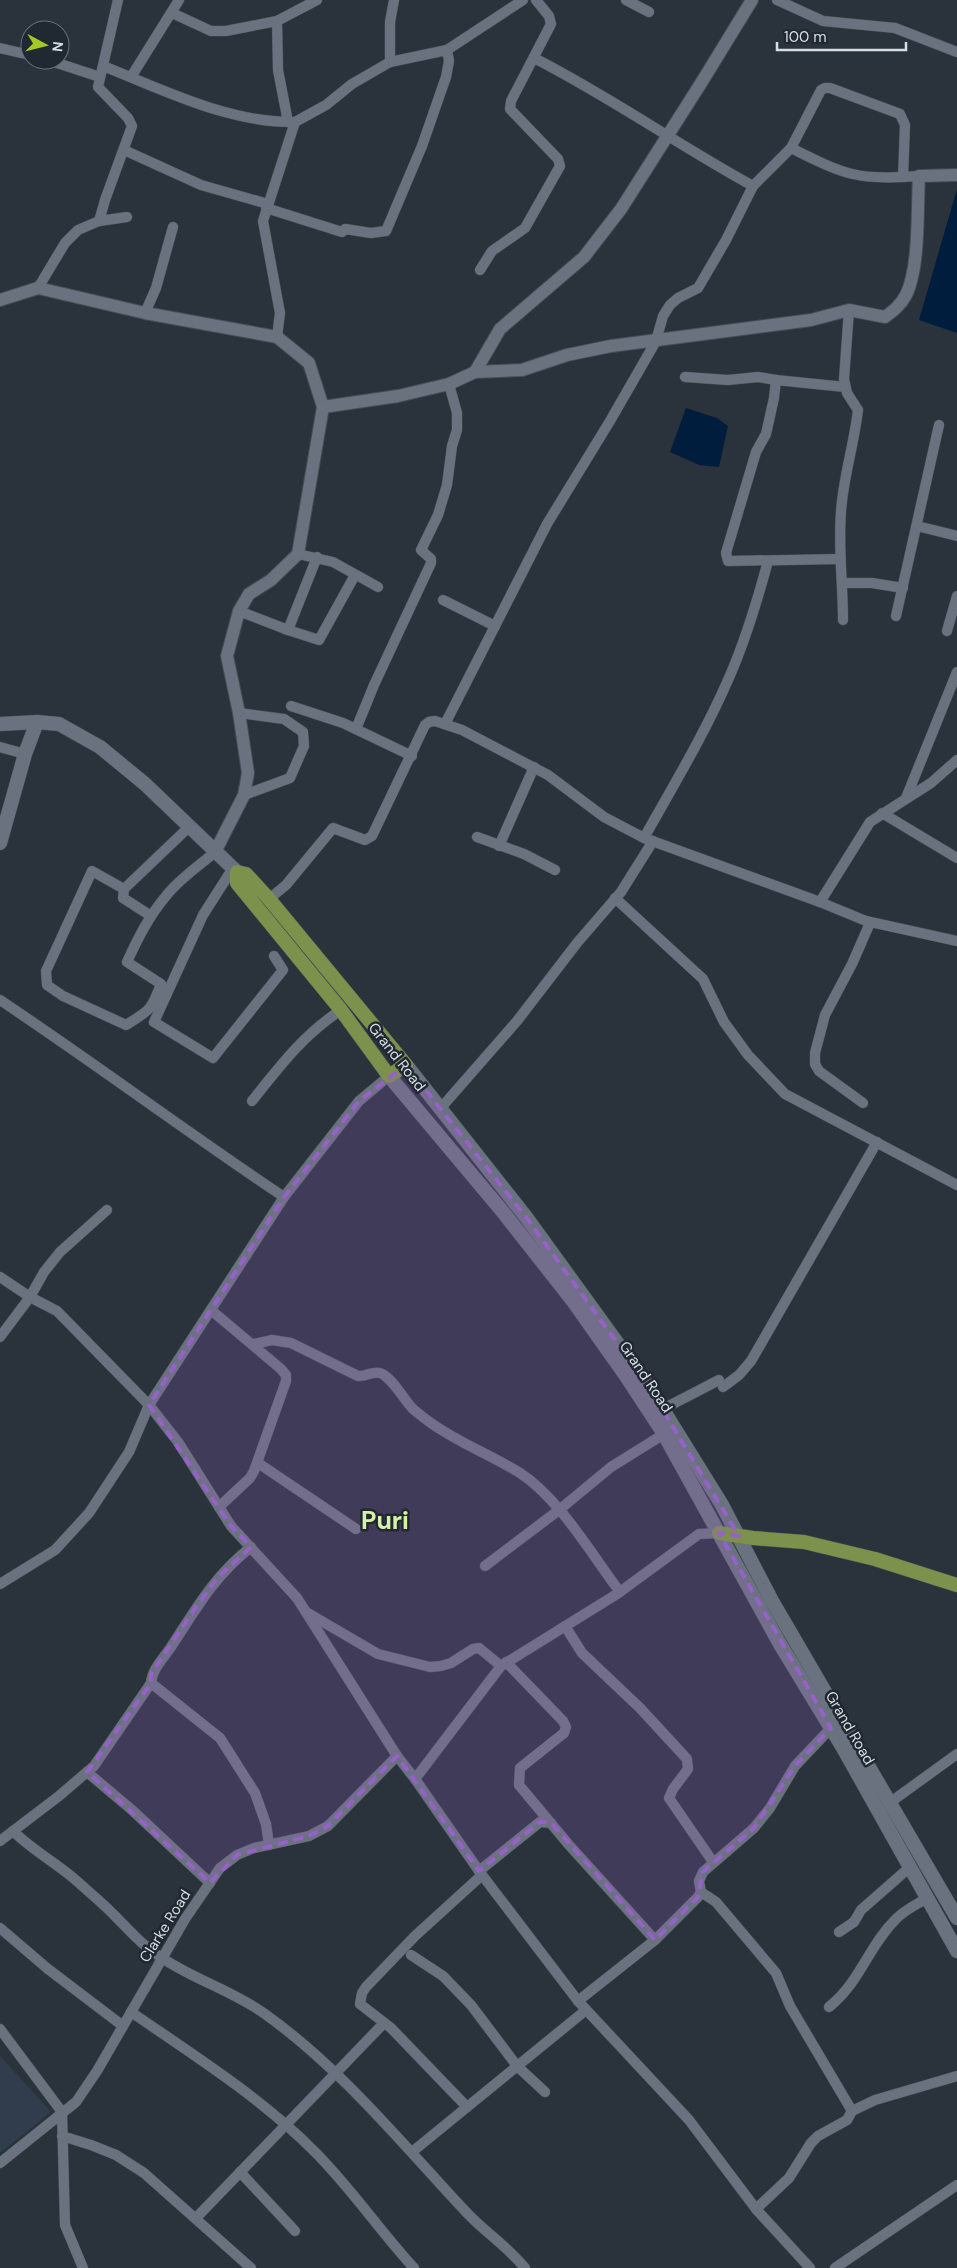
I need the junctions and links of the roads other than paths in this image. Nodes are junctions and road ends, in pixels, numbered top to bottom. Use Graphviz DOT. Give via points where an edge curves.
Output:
graph roads {
  1 [pos="118,0"];
  2 [pos="179,0"];
  3 [pos="317,0"];
  4 [pos="394,0"];
  5 [pos="523,0"];
  6 [pos="536,0"];
  7 [pos="626,0"];
  8 [pos="752,0"];
  9 [pos="777,0"];
  10 [pos="649,12"];
  11 [pos="172,14"];
  12 [pos="277,21"];
  13 [pos="0,48"];
  14 [pos="448,50"];
  15 [pos="957,52"];
  16 [pos="20,53"];
  17 [pos="534,58"];
  18 [pos="390,62"];
  19 [pos="70,65"];
  20 [pos="102,72"];
  21 [pos="131,77"];
  22 [pos="292,122"];
  23 [pos="668,136"];
  24 [pos="791,148"];
  25 [pos="124,150"];
  26 [pos="957,175"];
  27 [pos="919,176"];
  28 [pos="903,177"];
  29 [pos="753,186"];
  30 [pos="267,206"];
  31 [pos="127,217"];
  32 [pos="100,221"];
  33 [pos="173,227"];
  34 [pos="480,270"];
  35 [pos="38,288"];
  36 [pos="0,300"];
  37 [pos="850,310"];
  38 [pos="145,312"];
  39 [pos="277,337"];
  40 [pos="656,341"];
  41 [pos="475,372"];
  42 [pos="685,377"];
  43 [pos="776,380"];
  44 [pos="449,384"];
  45 [pos="845,387"];
  46 [pos="323,407"];
  47 [pos="939,425"];
  48 [pos="917,526"];
  49 [pos="957,536"];
  50 [pos="298,554"];
  51 [pos="317,557"];
  52 [pos="840,558"];
  53 [pos="768,562"];
  54 [pos="355,575"];
  55 [pos="843,583"];
  56 [pos="378,587"];
  57 [pos="903,588"];
  58 [pos="957,596"];
  59 [pos="443,600"];
  60 [pos="955,608"];
  61 [pos="239,611"];
  62 [pos="896,616"];
  63 [pos="844,620"];
  64 [pos="495,626"];
  65 [pos="288,630"];
  66 [pos="947,631"];
  67 [pos="957,672"];
  68 [pos="291,706"];
  69 [pos="239,714"];
  70 [pos="37,722"];
  71 [pos="0,724"];
  72 [pos="445,724"];
  73 [pos="356,730"];
  74 [pos="0,747"];
  75 [pos="25,754"];
  76 [pos="412,756"];
  77 [pos="957,760"];
  78 [pos="534,768"];
  79 [pos="244,794"];
  80 [pos="906,798"];
  81 [pos="882,813"];
  82 [pos="189,827"];
  83 [pos="477,837"];
  84 [pos="648,840"];
  85 [pos="0,843"];
  86 [pos="499,846"];
  87 [pos="215,852"];
  88 [pos="957,858"];
  89 [pos="235,870"];
  90 [pos="555,870"];
  91 [pos="124,889"];
  92 [pos="616,898"];
  93 [pos="269,899"];
  94 [pos="820,902"];
  95 [pos="151,916"];
  96 [pos="870,923"];
  97 [pos="957,941"];
  98 [pos="274,956"];
  99 [pos="0,1000"];
  100 [pos="341,1010"];
  101 [pos="406,1065"];
  102 [pos="389,1076"];
  103 [pos="252,1101"];
  104 [pos="863,1103"];
  105 [pos="440,1109"];
  106 [pos="876,1142"];
  107 [pos="957,1185"];
  108 [pos="284,1197"];
  109 [pos="107,1210"];
  110 [pos="0,1277"];
  111 [pos="30,1298"];
  112 [pos="211,1310"];
  113 [pos="0,1337"];
  114 [pos="254,1344"];
  115 [pos="149,1405"];
  116 [pos="663,1409"];
  117 [pos="664,1434"];
  118 [pos="258,1463"];
  119 [pos="219,1507"];
  120 [pos="559,1510"];
  121 [pos="356,1529"];
  122 [pos="719,1533"];
  123 [pos="739,1536"];
  124 [pos="251,1547"];
  125 [pos="485,1566"];
  126 [pos="0,1584"];
  127 [pos="957,1585"];
  128 [pos="620,1592"];
  129 [pos="305,1611"];
  130 [pos="565,1626"];
  131 [pos="503,1664"];
  132 [pos="151,1683"];
  133 [pos="831,1728"];
  134 [pos="957,1754"];
  135 [pos="397,1756"];
  136 [pos="87,1772"];
  137 [pos="416,1779"];
  138 [pos="888,1804"];
  139 [pos="551,1823"];
  140 [pos="13,1831"];
  141 [pos="0,1841"];
  142 [pos="269,1845"];
  143 [pos="714,1862"];
  144 [pos="910,1868"];
  145 [pos="480,1873"];
  146 [pos="210,1883"];
  147 [pos="701,1892"];
  148 [pos="927,1898"];
  149 [pos="957,1918"];
  150 [pos="0,1928"];
  151 [pos="839,1932"];
  152 [pos="655,1940"];
  153 [pos="957,1951"];
  154 [pos="411,1955"];
  155 [pos="162,1959"];
  156 [pos="578,2001"];
  157 [pos="829,2007"];
  158 [pos="586,2010"];
  159 [pos="131,2012"];
  160 [pos="384,2023"];
  161 [pos="123,2026"];
  162 [pos="0,2029"];
  163 [pos="517,2066"];
  164 [pos="335,2073"];
  165 [pos="957,2076"];
  166 [pos="545,2092"];
  167 [pos="466,2107"];
  168 [pos="852,2111"];
  169 [pos="62,2112"];
  170 [pos="286,2125"];
  171 [pos="62,2136"];
  172 [pos="412,2152"];
  173 [pos="0,2163"];
  174 [pos="240,2172"];
  175 [pos="957,2185"];
  176 [pos="756,2209"];
  177 [pos="196,2218"];
  178 [pos="295,2231"];
  179 [pos="84,2268"];
  180 [pos="251,2268"];
  181 [pos="414,2268"];
  182 [pos="525,2268"];
  183 [pos="810,2268"];
  184 [pos="836,2268"];
  1 -- 20 [label="street"];
  2 -- 11 [label="street"];
  3 -- 12 [label="street"];
  4 -- 18 [label="street" via="390,22"];
  5 -- 14 [label="street"];
  6 -- 17 [label="street" via="552,24"];
  7 -- 10 [label="street"];
  8 -- 23 [label="street"];
  9 -- 15 [label="street" via="823,21 896,28"];
  11 -- 12 [label="street" via="211,31"];
  11 -- 21 [label="street"];
  12 -- 22 [label="street" via="278,70"];
  13 -- 16 [label="street"];
  14 -- 18 [label="street"];
  14 -- 30 [label="street" via="446,77 422,146 386,231 371,234 345,229 342,232"];
  17 -- 23 [label="street" via="593,89"];
  17 -- 34 [label="street" via="511,100 510,109 558,159 560,166 525,228 492,251"];
  18 -- 22 [label="street" via="352,84 326,105"];
  19 -- 20 [label="street"];
  20 -- 21 [label="street"];
  20 -- 25 [label="street" via="98,87 131,122 132,130"];
  21 -- 22 [label="street" via="220,111 272,122"];
  22 -- 30 [label="street"];
  23 -- 29 [label="street"];
  23 -- 41 [label="street" via="621,209 584,257 500,329"];
  24 -- 28 [label="street" via="849,175 883,179"];
  24 -- 28 [label="street" via="818,94 830,88 900,114 905,125"];
  24 -- 29 [label="street"];
  25 -- 30 [label="street" via="201,185"];
  25 -- 32 [label="street"];
  26 -- 27 [label="street"];
  27 -- 28 [label="street"];
  27 -- 37 [label="street" via="914,262 906,295 885,318"];
  29 -- 40 [label="street" via="704,279 692,293 670,305 663,316"];
  30 -- 39 [label="street" via="264,236 280,313"];
  31 -- 32 [label="street"];
  32 -- 35 [label="street" via="78,230 65,244"];
  33 -- 38 [label="street" via="156,288"];
  35 -- 36 [label="street"];
  35 -- 38 [label="street"];
  37 -- 40 [label="street" via="812,320"];
  37 -- 45 [label="street"];
  38 -- 39 [label="street"];
  39 -- 46 [label="street" via="309,364"];
  40 -- 41 [label="street" via="567,355 522,370"];
  40 -- 64 [label="street" via="547,524"];
  41 -- 44 [label="street"];
  42 -- 43 [label="street"];
  43 -- 45 [label="street"];
  43 -- 53 [label="street" via="766,434 756,452 726,558 732,562"];
  44 -- 46 [label="street" via="398,396"];
  44 -- 73 [label="street" via="457,413 457,430 447,485 438,515 421,550 431,563"];
  45 -- 52 [label="street" via="858,410 841,510"];
  46 -- 50 [label="street"];
  47 -- 48 [label="street"];
  48 -- 49 [label="street"];
  48 -- 57 [label="street"];
  50 -- 51 [label="street"];
  50 -- 61 [label="street" via="271,580 249,594"];
  51 -- 54 [label="street"];
  51 -- 65 [label="street"];
  52 -- 53 [label="street"];
  52 -- 55 [label="street"];
  53 -- 84 [label="street" via="728,680"];
  54 -- 56 [label="street"];
  54 -- 65 [label="street" via="319,640"];
  55 -- 57 [label="street"];
  55 -- 63 [label="street"];
  57 -- 62 [label="street"];
  58 -- 60 [label="street"];
  59 -- 64 [label="street"];
  60 -- 66 [label="street"];
  61 -- 65 [label="street"];
  61 -- 69 [label="street" via="227,656"];
  64 -- 72 [label="street"];
  67 -- 80 [label="street"];
  68 -- 73 [label="street"];
  69 -- 79 [label="street" via="248,773"];
  69 -- 79 [label="street" via="284,719 303,732 304,746 290,778"];
  70 -- 71 [label="main road, Grand Road"];
  70 -- 75 [label="main road"];
  70 -- 82 [label="main road, Grand Road" via="59,724 100,747 145,784"];
  72 -- 76 [label="street" via="435,721 425,725"];
  72 -- 78 [label="street"];
  73 -- 76 [label="street"];
  74 -- 75 [label="street"];
  75 -- 85 [label="main road"];
  76 -- 93 [label="street" via="372,836 365,840 333,828 286,885"];
  77 -- 80 [label="street" via="931,783"];
  78 -- 84 [label="street" via="604,817"];
  78 -- 86 [label="street"];
  79 -- 87 [label="street"];
  80 -- 81 [label="street"];
  81 -- 88 [label="street"];
  81 -- 94 [label="street" via="862,832"];
  82 -- 87 [label="main road, Grand Road"];
  82 -- 91 [label="street"];
  83 -- 86 [label="street"];
  84 -- 92 [label="street" via="633,876"];
  84 -- 94 [label="street"];
  86 -- 90 [label="street"];
  87 -- 89 [label="main road, Grand Road"];
  87 -- 95 [label="street" via="166,894"];
  89 -- 93 [label="main road, Grand Road" via="246,874"];
  89 -- 98 [label="street" via="202,915 154,1022 213,1058 283,970"];
  89 -- 100 [label="main road, Grand Road" via="237,883"];
  91 -- 95 [label="street" via="123,898"];
  91 -- 95 [label="street" via="92,871 46,971 47,985 63,996 126,1025 143,1015 153,1006 161,984 127,962"];
  92 -- 105 [label="street" via="517,1021"];
  92 -- 106 [label="street" via="703,979 724,1022 785,1094"];
  93 -- 101 [label="main road, Grand Road"];
  94 -- 96 [label="street"];
  96 -- 97 [label="street"];
  96 -- 104 [label="street" via="825,1015 815,1053 819,1071"];
  99 -- 108 [label="street"];
  100 -- 102 [label="main road, Grand Road"];
  100 -- 103 [label="street" via="300,1043"];
  101 -- 102 [label="main road"];
  101 -- 105 [label="main road, Grand Road"];
  102 -- 108 [label="street" via="359,1101"];
  102 -- 117 [label="main road, Grand Road" via="573,1301"];
  105 -- 116 [label="main road, Grand Road" via="526,1217"];
  106 -- 107 [label="street"];
  106 -- 116 [label="street" via="764,1339 739,1375"];
  108 -- 112 [label="street"];
  109 -- 111 [label="street" via="60,1252"];
  110 -- 111 [label="street"];
  111 -- 113 [label="street"];
  111 -- 115 [label="street" via="57,1311"];
  112 -- 114 [label="street"];
  112 -- 115 [label="street"];
  114 -- 118 [label="street" via="286,1375"];
  114 -- 120 [label="street" via="281,1340 358,1376 375,1373 386,1376 421,1416 470,1448 520,1474"];
  115 -- 119 [label="street" via="178,1442"];
  115 -- 126 [label="street" via="129,1452 89,1513 55,1550"];
  116 -- 123 [label="main road, Grand Road"];
  117 -- 120 [label="street" via="611,1467"];
  117 -- 122 [label="main road, Grand Road"];
  118 -- 119 [label="street" via="250,1478"];
  118 -- 121 [label="street"];
  119 -- 124 [label="street"];
  120 -- 125 [label="street"];
  120 -- 128 [label="street"];
  122 -- 123 [label="main road"];
  122 -- 128 [label="street" via="699,1534"];
  122 -- 133 [label="main road, Grand Road"];
  123 -- 127 [label="main road" via="804,1542 875,1559"];
  123 -- 138 [label="main road, Grand Road" via="772,1601"];
  124 -- 129 [label="street"];
  124 -- 132 [label="street" via="218,1577 193,1611 152,1674"];
  128 -- 130 [label="street"];
  129 -- 131 [label="street" via="378,1654 398,1660 430,1667 441,1666 479,1648"];
  129 -- 135 [label="street"];
  130 -- 131 [label="street"];
  130 -- 143 [label="street" via="587,1659 640,1708 687,1759 688,1769 669,1798"];
  131 -- 137 [label="street"];
  131 -- 139 [label="street" via="564,1721 566,1727 564,1734 520,1768 518,1774 519,1785"];
  132 -- 136 [label="street"];
  132 -- 142 [label="street" via="220,1738 255,1793 266,1824"];
  133 -- 143 [label="street" via="795,1766 754,1828"];
  133 -- 144 [label="main road, Grand Road"];
  134 -- 138 [label="street"];
  135 -- 137 [label="street"];
  135 -- 142 [label="street, Clarke Road" via="328,1826 309,1836"];
  136 -- 140 [label="street"];
  136 -- 146 [label="street"];
  137 -- 145 [label="street"];
  138 -- 149 [label="main road, Grand Road"];
  139 -- 145 [label="street" via="540,1822"];
  139 -- 152 [label="street"];
  140 -- 141 [label="street"];
  140 -- 155 [label="street" via="29,1847 77,1881 142,1945"];
  142 -- 146 [label="street, Clarke Road" via="237,1855 220,1868"];
  143 -- 147 [label="street" via="700,1876"];
  144 -- 148 [label="main road, Grand Road"];
  144 -- 151 [label="street" via="861,1910 854,1922"];
  145 -- 156 [label="street"];
  145 -- 160 [label="street" via="362,1993 360,2004"];
  146 -- 155 [label="street, Clarke Road"];
  147 -- 152 [label="street"];
  147 -- 168 [label="street" via="716,1902 776,1973 790,2006"];
  148 -- 153 [label="main road, Grand Road"];
  148 -- 157 [label="street" via="894,1920 850,1987"];
  150 -- 161 [label="street"];
  152 -- 156 [label="street"];
  154 -- 163 [label="street" via="443,1976 471,2005"];
  155 -- 159 [label="street, Clarke Road"];
  155 -- 164 [label="street" via="264,2014"];
  156 -- 158 [label="street"];
  158 -- 163 [label="street"];
  158 -- 176 [label="street" via="689,2120"];
  159 -- 161 [label="street, Clarke Road"];
  159 -- 170 [label="street" via="196,2056"];
  160 -- 164 [label="street"];
  160 -- 167 [label="street"];
  161 -- 169 [label="street, Clarke Road" via="76,2102"];
  162 -- 169 [label="street"];
  163 -- 166 [label="street"];
  163 -- 167 [label="street"];
  164 -- 170 [label="street"];
  164 -- 172 [label="street"];
  165 -- 168 [label="street" via="875,2100"];
  167 -- 172 [label="street"];
  168 -- 176 [label="street" via="847,2120 811,2143 789,2178"];
  169 -- 171 [label="street"];
  169 -- 173 [label="street, Clarke Road"];
  170 -- 174 [label="street"];
  170 -- 181 [label="street" via="316,2152"];
  171 -- 177 [label="street" via="91,2145 132,2165"];
  171 -- 179 [label="street" via="65,2225"];
  172 -- 182 [label="street" via="469,2215"];
  174 -- 177 [label="street"];
  174 -- 178 [label="street"];
  175 -- 184 [label="street"];
  176 -- 183 [label="street"];
  177 -- 180 [label="street"];
}
